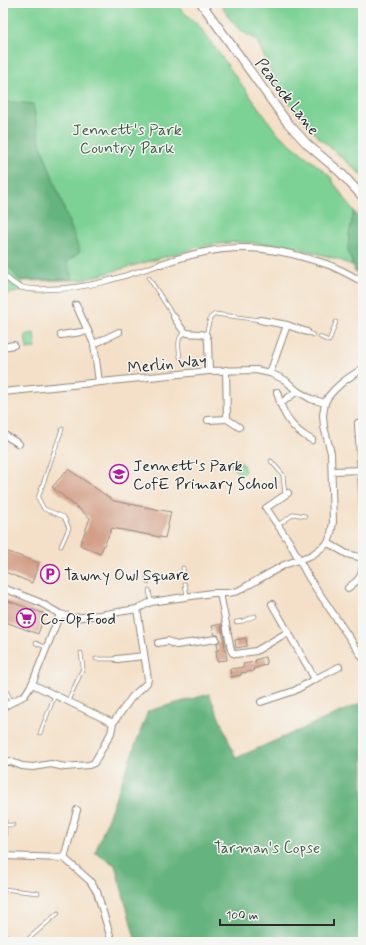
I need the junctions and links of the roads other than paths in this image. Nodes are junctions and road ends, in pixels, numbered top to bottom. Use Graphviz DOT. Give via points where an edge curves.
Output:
graph roads {
  1 [pos="201,3"];
  2 [pos="363,197"];
  3 [pos="161,264"];
  4 [pos="3,274"];
  5 [pos="149,278"];
  6 [pos="363,282"];
  7 [pos="76,305"];
  8 [pos="174,317"];
  9 [pos="260,320"];
  10 [pos="336,322"];
  11 [pos="287,325"];
  12 [pos="88,331"];
  13 [pos="119,332"];
  14 [pos="184,333"];
  15 [pos="310,333"];
  16 [pos="206,334"];
  17 [pos="61,335"];
  18 [pos="320,338"];
  19 [pos="94,344"];
  20 [pos="14,345"];
  21 [pos="3,347"];
  22 [pos="180,357"];
  23 [pos="363,368"];
  24 [pos="226,370"];
  25 [pos="210,371"];
  26 [pos="270,373"];
  27 [pos="99,382"];
  28 [pos="298,391"];
  29 [pos="3,392"];
  30 [pos="277,392"];
  31 [pos="325,403"];
  32 [pos="280,404"];
  33 [pos="227,419"];
  34 [pos="208,420"];
  35 [pos="358,423"];
  36 [pos="239,427"];
  37 [pos="62,429"];
  38 [pos="3,434"];
  39 [pos="312,440"];
  40 [pos="19,444"];
  41 [pos="271,462"];
  42 [pos="362,470"];
  43 [pos="332,471"];
  44 [pos="287,494"];
  45 [pos="363,508"];
  46 [pos="305,516"];
  47 [pos="278,525"];
  48 [pos="328,543"];
  49 [pos="61,546"];
  50 [pos="363,558"];
  51 [pos="299,559"];
  52 [pos="363,566"];
  53 [pos="183,568"];
  54 [pos="147,573"];
  55 [pos="184,576"];
  56 [pos="148,582"];
  57 [pos="185,584"];
  58 [pos="3,588"];
  59 [pos="348,588"];
  60 [pos="149,590"];
  61 [pos="220,593"];
  62 [pos="187,596"];
  63 [pos="151,602"];
  64 [pos="272,604"];
  65 [pos="137,609"];
  66 [pos="60,614"];
  67 [pos="255,616"];
  68 [pos="231,622"];
  69 [pos="288,632"];
  70 [pos="223,638"];
  71 [pos="36,643"];
  72 [pos="158,643"];
  73 [pos="47,648"];
  74 [pos="81,653"];
  75 [pos="144,656"];
  76 [pos="363,658"];
  77 [pos="117,659"];
  78 [pos="96,660"];
  79 [pos="339,667"];
  80 [pos="315,679"];
  81 [pos="3,684"];
  82 [pos="32,684"];
  83 [pos="55,695"];
  84 [pos="68,701"];
  85 [pos="12,702"];
  86 [pos="261,702"];
  87 [pos="3,708"];
  88 [pos="113,722"];
  89 [pos="40,732"];
  90 [pos="3,763"];
  91 [pos="77,810"];
  92 [pos="3,816"];
  93 [pos="3,825"];
  94 [pos="13,825"];
  95 [pos="4,856"];
  96 [pos="64,858"];
  97 [pos="3,871"];
  98 [pos="3,889"];
  99 [pos="38,893"];
  100 [pos="58,913"];
  101 [pos="3,936"];
  102 [pos="14,942"];
  103 [pos="24,942"];
  104 [pos="112,942"];
  1 -- 2 [label="street, Peacock Lane" via="287,122"];
  3 -- 4 [label="street" via="110,281 60,289 30,290 12,283"];
  3 -- 6 [label="street" via="206,251 250,248 284,252 327,264"];
  5 -- 8 [label="lane"];
  7 -- 12 [label="street"];
  8 -- 14 [label="street"];
  9 -- 11 [label="street"];
  9 -- 16 [label="lane" via="215,314 210,318"];
  10 -- 18 [label="lane" via="329,341"];
  11 -- 15 [label="street"];
  11 -- 26 [label="street"];
  12 -- 17 [label="street"];
  12 -- 19 [label="street"];
  13 -- 19 [label="street"];
  14 -- 16 [label="street"];
  14 -- 22 [label="lane" via="179,340"];
  16 -- 25 [label="street"];
  19 -- 27 [label="street"];
  20 -- 21 [label="street"];
  23 -- 31 [label="street" via="335,389"];
  24 -- 25 [label="street, Merlin Way"];
  24 -- 26 [label="street, Merlin Way" via="256,370"];
  24 -- 33 [label="street"];
  25 -- 27 [label="street, Merlin Way"];
  26 -- 28 [label="street, Merlin Way" via="285,380"];
  27 -- 29 [label="street, Merlin Way"];
  28 -- 31 [label="street, Merlin Way"];
  28 -- 32 [label="street"];
  30 -- 32 [label="street"];
  31 -- 43 [label="street" via="324,427 331,453"];
  32 -- 39 [label="street" via="290,423"];
  33 -- 34 [label="street"];
  33 -- 36 [label="street"];
  35 -- 42 [label="street"];
  37 -- 49 [label="lane" via="38,498 44,509 64,517 69,528"];
  38 -- 40 [label="street"];
  41 -- 44 [label="lane" via="283,475"];
  42 -- 43 [label="street"];
  42 -- 45 [label="street"];
  43 -- 48 [label="street" via="333,522"];
  44 -- 47 [label="street" via="266,508"];
  46 -- 47 [label="lane" via="294,514"];
  47 -- 51 [label="street"];
  48 -- 50 [label="street" via="347,554"];
  48 -- 51 [label="street" via="312,555"];
  51 -- 61 [label="street" via="271,571 245,588"];
  51 -- 76 [label="street"];
  52 -- 59 [label="street" via="359,580"];
  53 -- 55 [label="lane"];
  54 -- 56 [label="lane"];
  57 -- 62 [label="lane"];
  58 -- 66 [label="street"];
  60 -- 63 [label="lane"];
  61 -- 62 [label="street"];
  61 -- 68 [label="street"];
  62 -- 63 [label="street"];
  63 -- 65 [label="street"];
  64 -- 69 [label="street"];
  65 -- 66 [label="street" via="74,618"];
  65 -- 75 [label="street"];
  66 -- 73 [label="street"];
  67 -- 68 [label="lane"];
  68 -- 70 [label="street"];
  69 -- 70 [label="street" via="256,651 236,654"];
  69 -- 80 [label="street"];
  70 -- 72 [label="street" via="176,645 168,641"];
  71 -- 73 [label="lane"];
  73 -- 82 [label="street"];
  74 -- 84 [label="lane" via="83,668"];
  75 -- 77 [label="street"];
  75 -- 88 [label="street" via="147,683 132,697"];
  77 -- 78 [label="lane"];
  79 -- 80 [label="street"];
  80 -- 86 [label="street" via="294,691"];
  81 -- 85 [label="lane"];
  82 -- 83 [label="street"];
  82 -- 85 [label="street" via="25,695"];
  83 -- 84 [label="street"];
  83 -- 89 [label="lane"];
  84 -- 88 [label="street"];
  85 -- 87 [label="street"];
  88 -- 90 [label="street" via="111,733 94,763 89,765 52,764 33,767 9,761"];
  91 -- 96 [label="street"];
  92 -- 93 [label="street"];
  93 -- 94 [label="lane"];
  93 -- 95 [label="street"];
  95 -- 96 [label="street"];
  95 -- 97 [label="street"];
  96 -- 104 [label="street" via="90,881 97,892"];
  98 -- 99 [label="lane"];
  100 -- 103 [label="lane"];
  101 -- 102 [label="street"];
}
